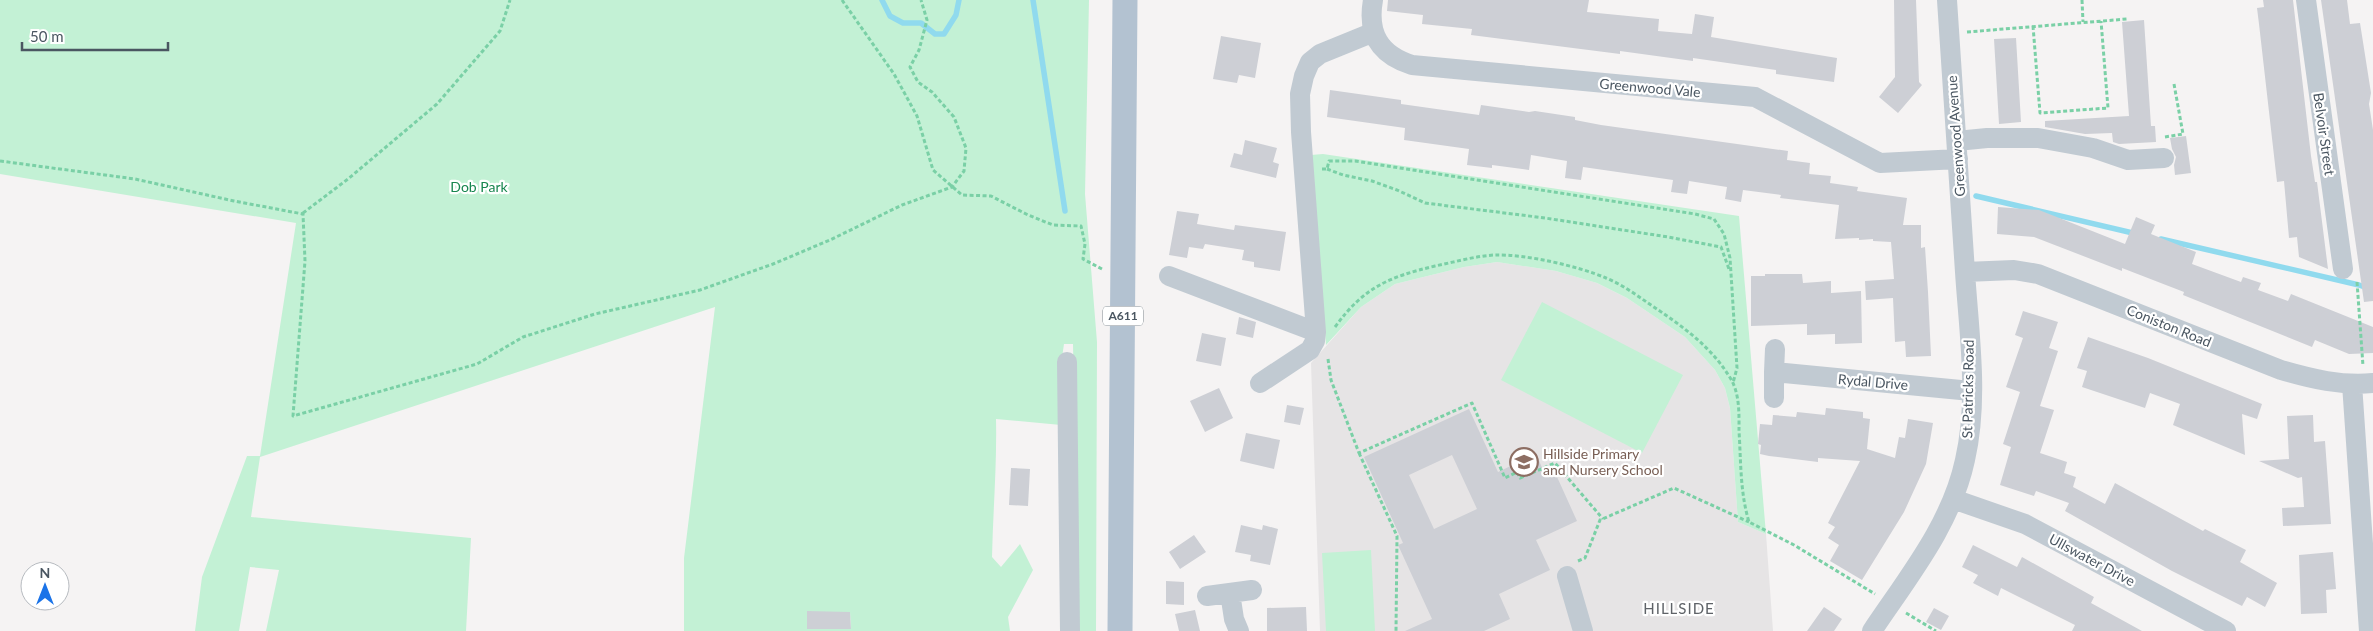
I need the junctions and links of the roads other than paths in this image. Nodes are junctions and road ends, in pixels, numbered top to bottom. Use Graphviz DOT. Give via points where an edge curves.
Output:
graph roads {
  1 [pos="1125,0"];
  2 [pos="1374,0"];
  3 [pos="1947,0"];
  4 [pos="2306,0"];
  5 [pos="1374,32"];
  6 [pos="1957,150"];
  7 [pos="2164,158"];
  8 [pos="2343,269"];
  9 [pos="1965,272"];
  10 [pos="1169,276"];
  11 [pos="1317,340"];
  12 [pos="1775,349"];
  13 [pos="1067,362"];
  14 [pos="1774,372"];
  15 [pos="1260,383"];
  16 [pos="2363,384"];
  17 [pos="1971,391"];
  18 [pos="1774,398"];
  19 [pos="1953,499"];
  20 [pos="1567,576"];
  21 [pos="1252,590"];
  22 [pos="1230,593"];
  23 [pos="1207,596"];
  24 [pos="1070,631"];
  25 [pos="1120,631"];
  26 [pos="1239,631"];
  27 [pos="1583,631"];
  28 [pos="1872,631"];
  29 [pos="2226,631"];
  30 [pos="2370,631"];
  1 -- 25 [label="main road, A611"];
  2 -- 5 [label="street"];
  3 -- 6 [label="street, Greenwood Avenue"];
  4 -- 8 [label="street, Belvoir Street"];
  5 -- 6 [label="street, Greenwood Vale" via="1391,56 1412,65 1755,97 1880,163"];
  5 -- 11 [label="street" via="1320,54 1310,62 1300,94"];
  6 -- 7 [label="street, Greenwood Vale" via="1987,138 2038,138 2093,148 2128,160"];
  6 -- 9 [label="street, Greenwood Avenue"];
  9 -- 16 [label="street, Coniston Road" via="2014,270 2038,274 2281,370 2316,380"];
  9 -- 17 [label="street, St Patricks Road"];
  10 -- 11 [label="street"];
  11 -- 15 [label="street"];
  12 -- 14 [label="street"];
  13 -- 24 [label="street"];
  14 -- 17 [label="street, Rydal Drive"];
  14 -- 18 [label="street"];
  16 -- 30 [label="street"];
  17 -- 19 [label="street, St Patricks Road" via="1970,430"];
  19 -- 28 [label="street, St Patricks Road" via="1930,546"];
  19 -- 29 [label="street, Ullswater Drive" via="2025,524"];
  20 -- 27 [label="street"];
  21 -- 22 [label="street"];
  22 -- 23 [label="street"];
  22 -- 26 [label="street"];
}
